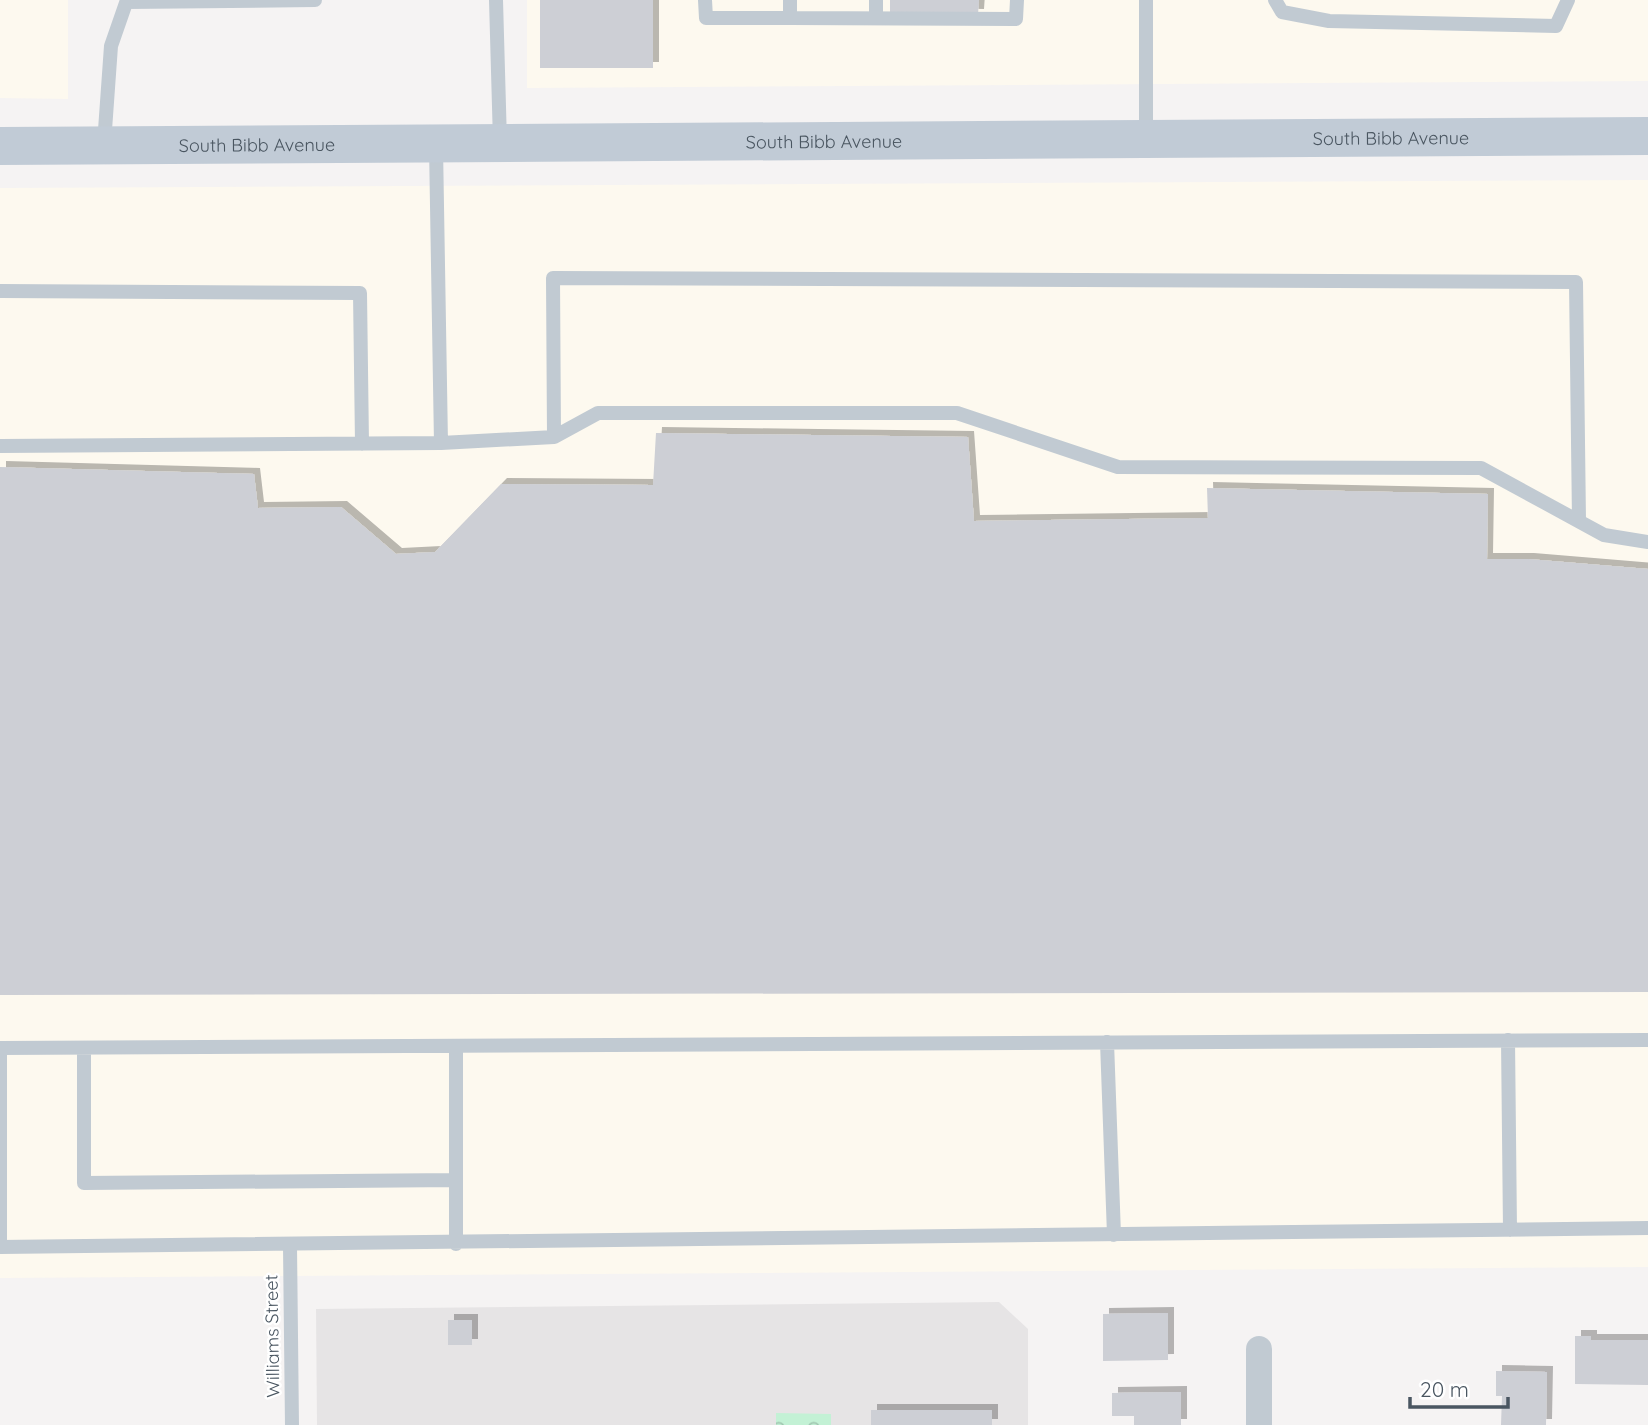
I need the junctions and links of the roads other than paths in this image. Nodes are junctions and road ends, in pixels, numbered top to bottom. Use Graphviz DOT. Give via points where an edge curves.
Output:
graph roads {
  1 [pos="316,0"];
  2 [pos="496,0"];
  3 [pos="705,0"];
  4 [pos="790,0"];
  5 [pos="876,0"];
  6 [pos="1017,0"];
  7 [pos="1146,0"];
  8 [pos="1275,0"];
  9 [pos="1568,0"];
  10 [pos="127,1"];
  11 [pos="790,18"];
  12 [pos="876,18"];
  13 [pos="1648,136"];
  14 [pos="1146,140"];
  15 [pos="500,143"];
  16 [pos="104,145"];
  17 [pos="436,145"];
  18 [pos="0,146"];
  19 [pos="0,291"];
  20 [pos="554,437"];
  21 [pos="441,443"];
  22 [pos="362,444"];
  23 [pos="0,446"];
  24 [pos="1579,521"];
  25 [pos="1648,542"];
  26 [pos="1508,1040"];
  27 [pos="1648,1040"];
  28 [pos="1107,1042"];
  29 [pos="456,1046"];
  30 [pos="0,1048"];
  31 [pos="84,1048"];
  32 [pos="456,1180"];
  33 [pos="1648,1228"];
  34 [pos="1510,1230"];
  35 [pos="1114,1235"];
  36 [pos="456,1244"];
  37 [pos="290,1246"];
  38 [pos="0,1247"];
  39 [pos="1259,1349"];
  40 [pos="292,1425"];
  41 [pos="1259,1425"];
  1 -- 10 [label="lane"];
  2 -- 15 [label="lane"];
  3 -- 11 [label="lane" via="705,18"];
  4 -- 11 [label="lane"];
  5 -- 12 [label="lane"];
  6 -- 12 [label="lane" via="1016,19"];
  7 -- 14 [label="lane"];
  8 -- 9 [label="lane" via="1282,12 1329,21 1556,26"];
  10 -- 16 [label="lane" via="111,46"];
  11 -- 12 [label="lane"];
  13 -- 14 [label="main road, South Bibb Avenue"];
  14 -- 15 [label="main road, South Bibb Avenue"];
  15 -- 17 [label="main road, South Bibb Avenue"];
  16 -- 17 [label="main road, South Bibb Avenue"];
  16 -- 18 [label="main road, South Bibb Avenue"];
  17 -- 21 [label="lane"];
  19 -- 22 [label="lane" via="360,293"];
  20 -- 21 [label="lane"];
  20 -- 24 [label="lane" via="598,413 957,413 1118,467 1480,468"];
  20 -- 24 [label="lane" via="553,278 1576,282"];
  21 -- 22 [label="lane"];
  22 -- 23 [label="lane"];
  24 -- 25 [label="lane" via="1604,535"];
  26 -- 27 [label="lane"];
  26 -- 28 [label="lane"];
  26 -- 34 [label="lane"];
  28 -- 29 [label="lane"];
  28 -- 35 [label="lane"];
  29 -- 31 [label="lane"];
  29 -- 32 [label="lane"];
  30 -- 31 [label="lane"];
  30 -- 38 [label="lane"];
  31 -- 32 [label="lane" via="84,1183"];
  32 -- 36 [label="lane"];
  33 -- 34 [label="lane"];
  34 -- 35 [label="lane"];
  35 -- 36 [label="lane"];
  36 -- 37 [label="lane"];
  37 -- 38 [label="lane"];
  37 -- 40 [label="lane, Williams Street"];
  39 -- 41 [label="street"];
}
